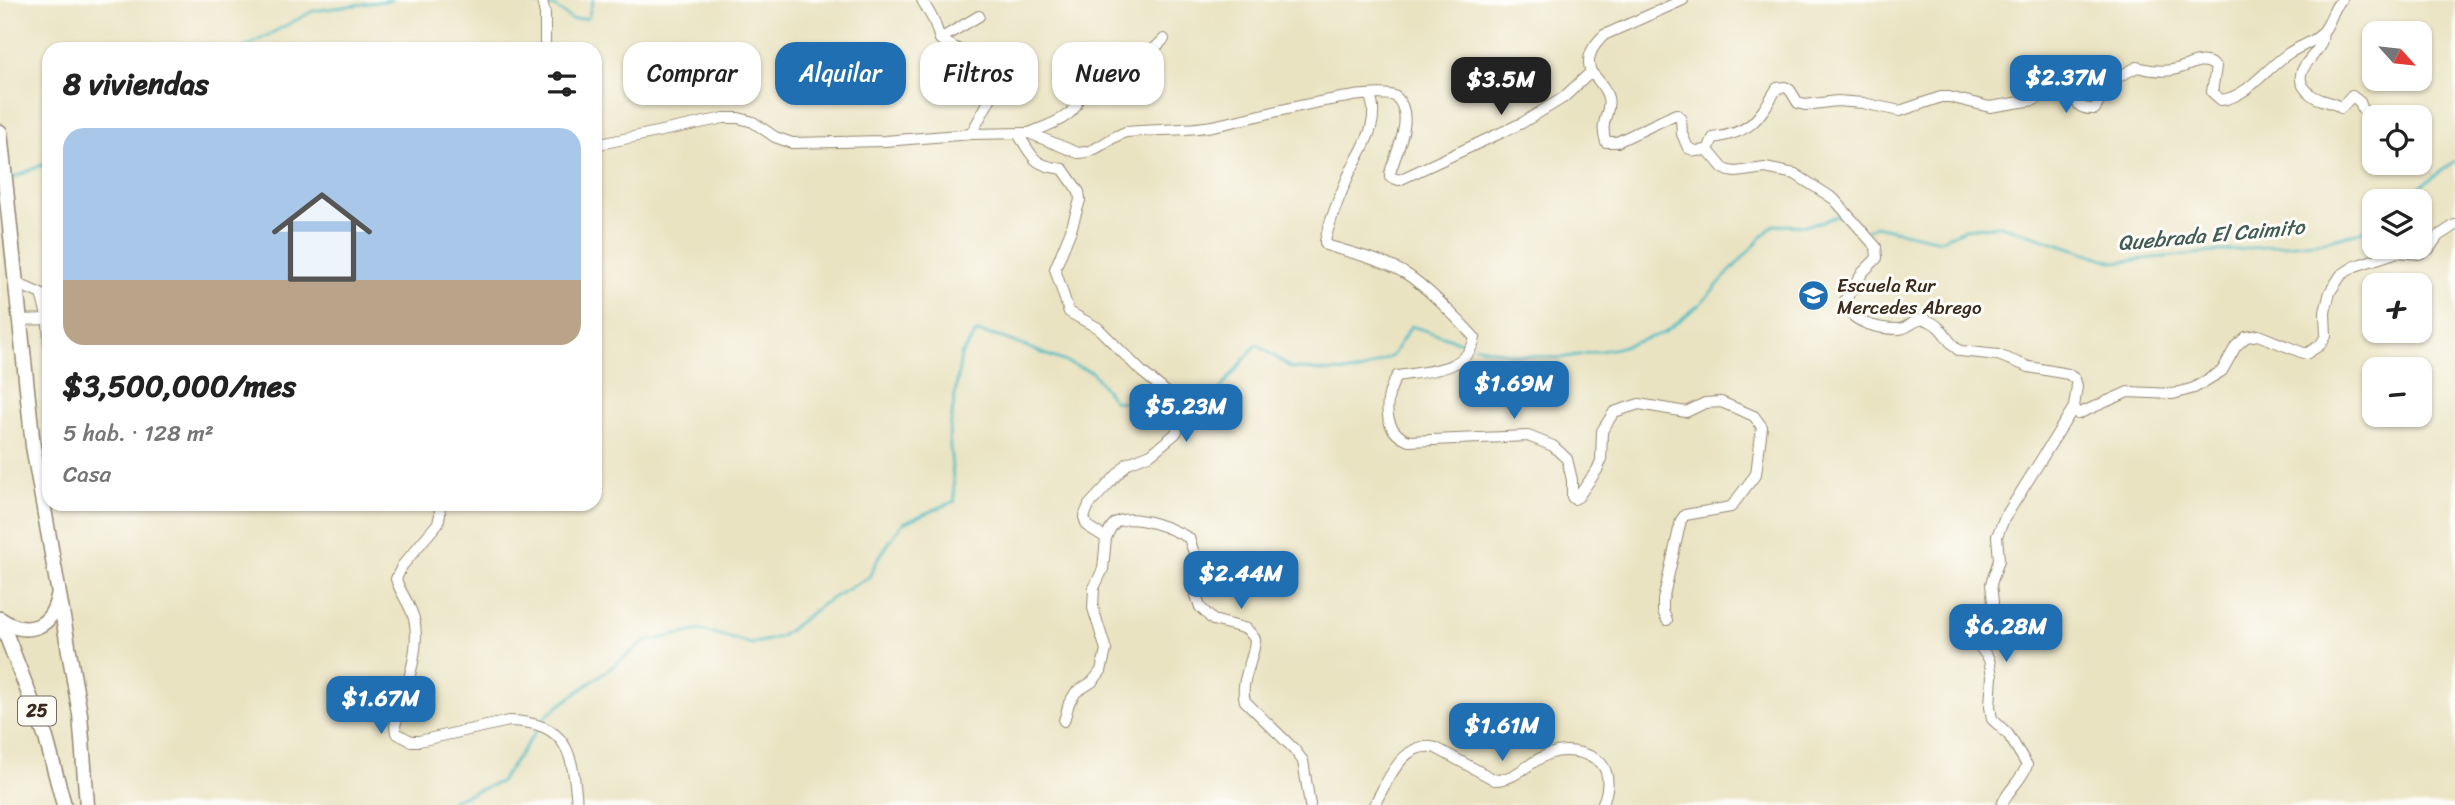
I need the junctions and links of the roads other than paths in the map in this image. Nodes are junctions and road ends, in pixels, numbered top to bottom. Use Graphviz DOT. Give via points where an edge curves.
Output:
graph roads {
  1 [pos="541,0"];
  2 [pos="922,0"];
  3 [pos="1683,0"];
  4 [pos="2341,0"];
  5 [pos="979,16"];
  6 [pos="2322,33"];
  7 [pos="940,39"];
  8 [pos="1164,39"];
  9 [pos="545,42"];
  10 [pos="1591,72"];
  11 [pos="1370,96"];
  12 [pos="2362,107"];
  13 [pos="0,132"];
  14 [pos="1023,133"];
  15 [pos="971,134"];
  16 [pos="602,144"];
  17 [pos="1708,150"];
  18 [pos="2455,225"];
  19 [pos="16,283"];
  20 [pos="42,298"];
  21 [pos="42,319"];
  22 [pos="19,320"];
  23 [pos="2074,407"];
  24 [pos="42,500"];
  25 [pos="44,511"];
  26 [pos="439,511"];
  27 [pos="1107,538"];
  28 [pos="58,595"];
  29 [pos="0,619"];
  30 [pos="1667,620"];
  31 [pos="1064,721"];
  32 [pos="64,805"];
  33 [pos="88,805"];
  34 [pos="577,805"];
  35 [pos="1310,805"];
  36 [pos="1374,805"];
  37 [pos="1602,805"];
  38 [pos="2002,805"];
  1 -- 9 [label="street"];
  2 -- 7 [label="street"];
  3 -- 10 [label="street" via="1604,35 1588,57"];
  4 -- 6 [label="street"];
  5 -- 7 [label="street"];
  6 -- 12 [label="street" via="2321,46 2304,64 2303,85 2312,96 2341,108 2352,96"];
  6 -- 17 [label="street" via="2288,53 2250,86 2221,100 2212,92 2216,67 2206,61 2174,70 2137,67 2111,81 2095,110 2084,110 2062,86 2034,100 1995,106 1941,97 1900,111 1854,102 1805,105 1780,87 1757,121 1742,132 1713,138"];
  7 -- 15 [label="street" via="991,68 994,75 995,92"];
  8 -- 14 [label="street" via="1146,57 1063,62 1058,76 1073,87 1075,105 1065,119"];
  10 -- 11 [label="street" via="1563,98 1522,123 1399,180 1390,173 1405,113 1392,94"];
  10 -- 17 [label="street" via="1608,93 1606,142 1617,142 1676,114 1688,148"];
  11 -- 14 [label="street" via="1300,105 1210,126 1126,132 1087,153"];
  11 -- 30 [label="street" via="1373,120 1347,177 1326,245 1405,273 1475,338 1464,360 1398,376 1390,388 1387,412 1399,438 1528,436 1553,446 1567,459 1574,499 1597,470 1602,431 1614,412 1639,404 1686,412 1721,402 1759,421 1756,474 1739,498 1731,507 1685,515 1681,520 1663,600"];
  13 -- 19 [label="highway, 25"];
  14 -- 15 [label="street"];
  14 -- 27 [label="street" via="1036,162 1063,169 1079,192 1079,209 1055,269 1069,312 1098,328 1180,403 1183,412 1182,423 1167,442 1128,463 1089,505 1084,517 1087,527"];
  15 -- 16 [label="street" via="792,143 753,122 724,118"];
  17 -- 23 [label="street" via="1729,171 1765,167 1796,174 1834,200 1876,247 1877,258 1843,302 1849,315 1898,329 1917,319 1926,320 1938,326 1960,351 1998,355 2068,374 2077,386"];
  18 -- 23 [label="street" via="2419,254 2398,252 2341,275 2325,312 2326,336 2306,354 2258,335 2246,337 2222,371 2194,388 2173,394 2128,392 2078,414"];
  19 -- 20 [label="street"];
  19 -- 22 [label="highway, 25"];
  21 -- 22 [label="street"];
  22 -- 24 [label="highway, 25"];
  23 -- 38 [label="street" via="1997,536 1993,602 1980,647 1989,659 1992,676 1992,719 2008,734 2027,765"];
  25 -- 28 [label="highway, 25"];
  26 -- 34 [label="street" via="435,527 401,566 396,579 414,618 416,636 396,733 419,741 509,721 545,727 570,752"];
  27 -- 31 [label="street" via="1093,608 1106,650 1101,671 1076,692"];
  27 -- 35 [label="street" via="1117,521 1131,519 1171,528 1189,538 1198,565 1200,607 1213,620 1247,629 1255,639 1245,701 1303,761"];
  28 -- 29 [label="highway" via="49,619 37,627 11,627"];
  28 -- 33 [label="highway, 25" via="80,714"];
  29 -- 32 [label="highway, 25" via="46,738"];
  36 -- 37 [label="street" via="1402,758 1427,746 1495,780 1566,749 1589,755 1601,763 1607,776 1608,792"];
}
